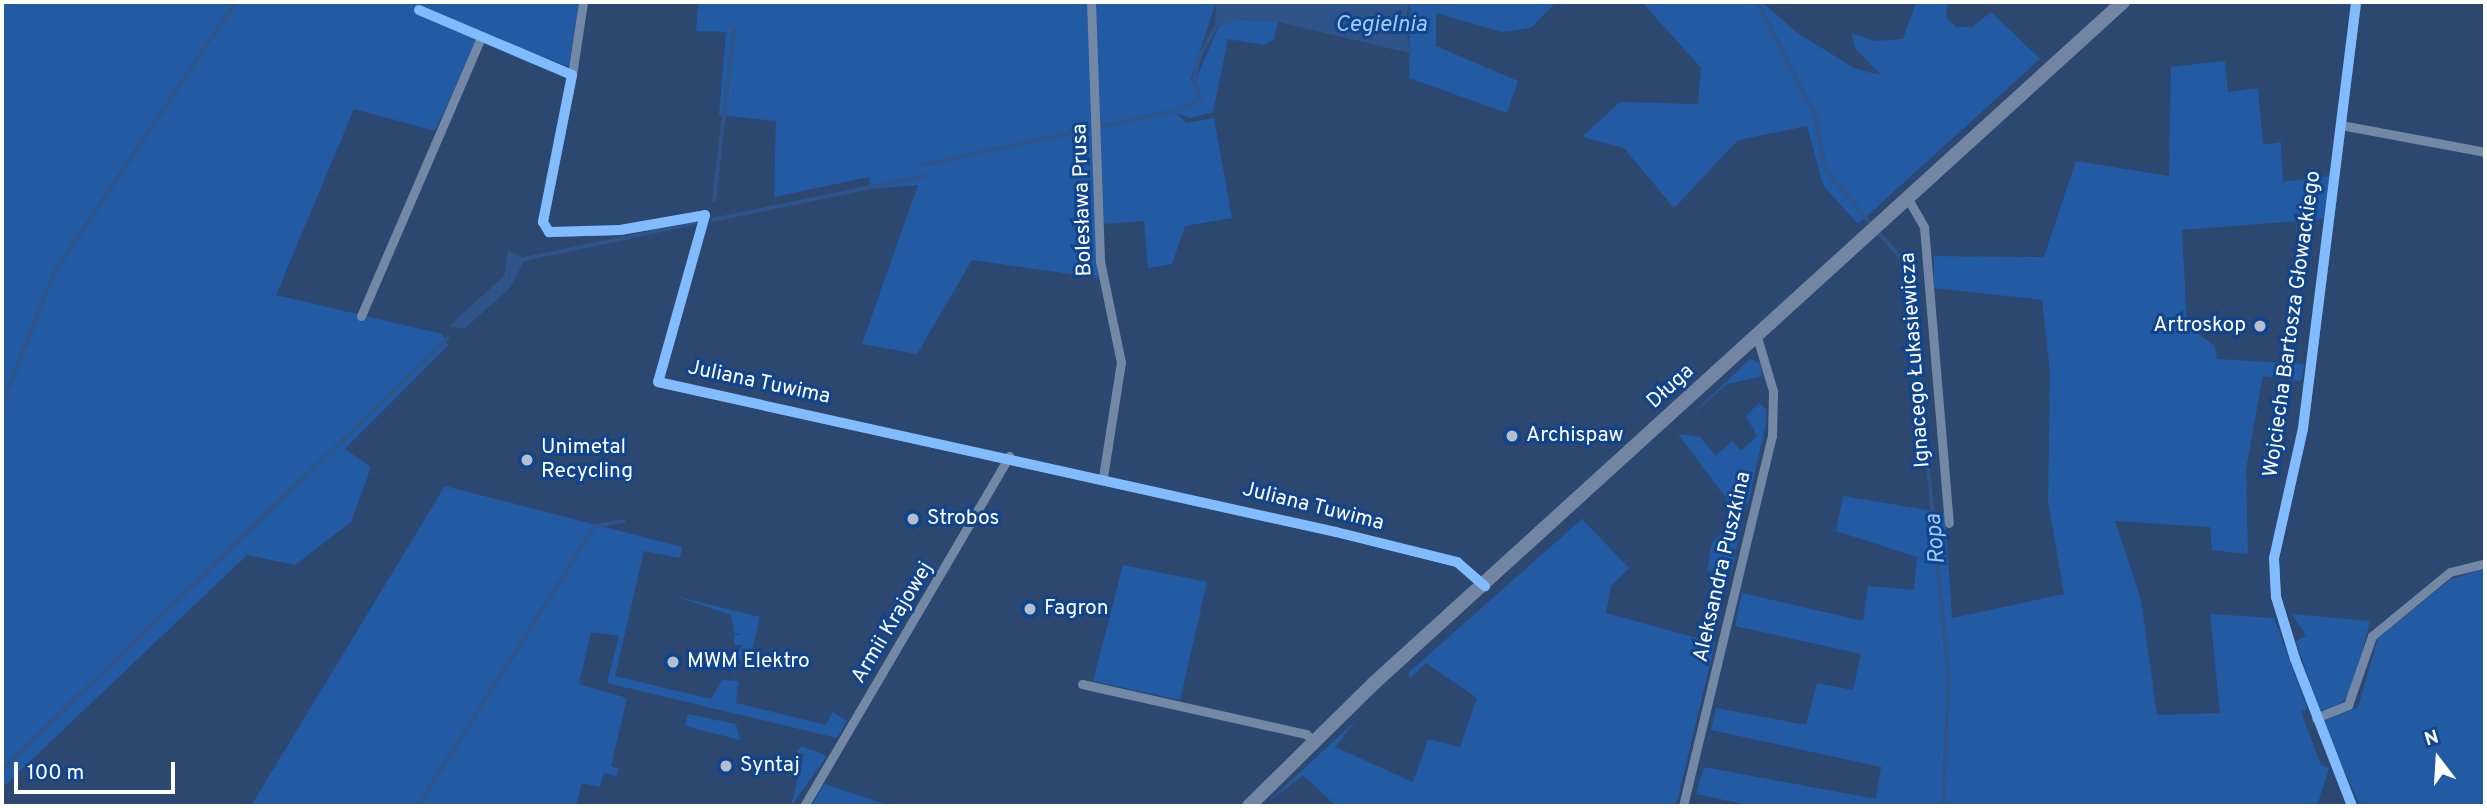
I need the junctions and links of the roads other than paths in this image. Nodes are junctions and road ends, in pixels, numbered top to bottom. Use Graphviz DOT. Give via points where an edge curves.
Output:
graph roads {
  1 [pos="583,2"];
  2 [pos="1091,2"];
  3 [pos="2123,2"];
  4 [pos="2356,2"];
  5 [pos="419,10"];
  6 [pos="481,38"];
  7 [pos="572,75"];
  8 [pos="2341,125"];
  9 [pos="2485,152"];
  10 [pos="1908,199"];
  11 [pos="360,316"];
  12 [pos="1757,337"];
  13 [pos="1009,456"];
  14 [pos="1103,477"];
  15 [pos="1948,523"];
  16 [pos="2485,563"];
  17 [pos="1485,586"];
  18 [pos="1082,684"];
  19 [pos="2316,718"];
  20 [pos="1315,742"];
  21 [pos="804,806"];
  22 [pos="1249,806"];
  23 [pos="1684,806"];
  24 [pos="2352,806"];
  1 -- 7 [label="street, Juliana Tuwima"];
  2 -- 14 [label="street, Bolesława Prusa" via="1100,261 1121,369"];
  3 -- 10 [label="main road, Długa"];
  4 -- 8 [label="street, Wojciecha Bartosza Głowackiego"];
  5 -- 6 [label="street"];
  6 -- 7 [label="street"];
  6 -- 11 [label="street"];
  7 -- 13 [label="street, Juliana Tuwima" via="543,222 549,232 620,230 705,215 658,382"];
  8 -- 9 [label="street"];
  8 -- 19 [label="street, Wojciecha Bartosza Głowackiego" via="2303,428 2274,558 2276,597"];
  10 -- 12 [label="main road, Długa"];
  10 -- 15 [label="street, Ignacego Łukasiewicza" via="1924,227"];
  12 -- 17 [label="main road, Długa"];
  12 -- 23 [label="street, Aleksandra Puszkina" via="1773,391 1772,436"];
  13 -- 14 [label="street, Juliana Tuwima"];
  13 -- 21 [label="street, Armii Krajowej"];
  14 -- 17 [label="street, Juliana Tuwima" via="1444,558 1465,566"];
  16 -- 19 [label="street" via="2450,572 2381,628 2348,705"];
  17 -- 20 [label="main road, Długa"];
  18 -- 20 [label="street" via="1306,734"];
  19 -- 24 [label="street, Wojciecha Bartosza Głowackiego"];
  20 -- 22 [label="main road, Długa"];
}
